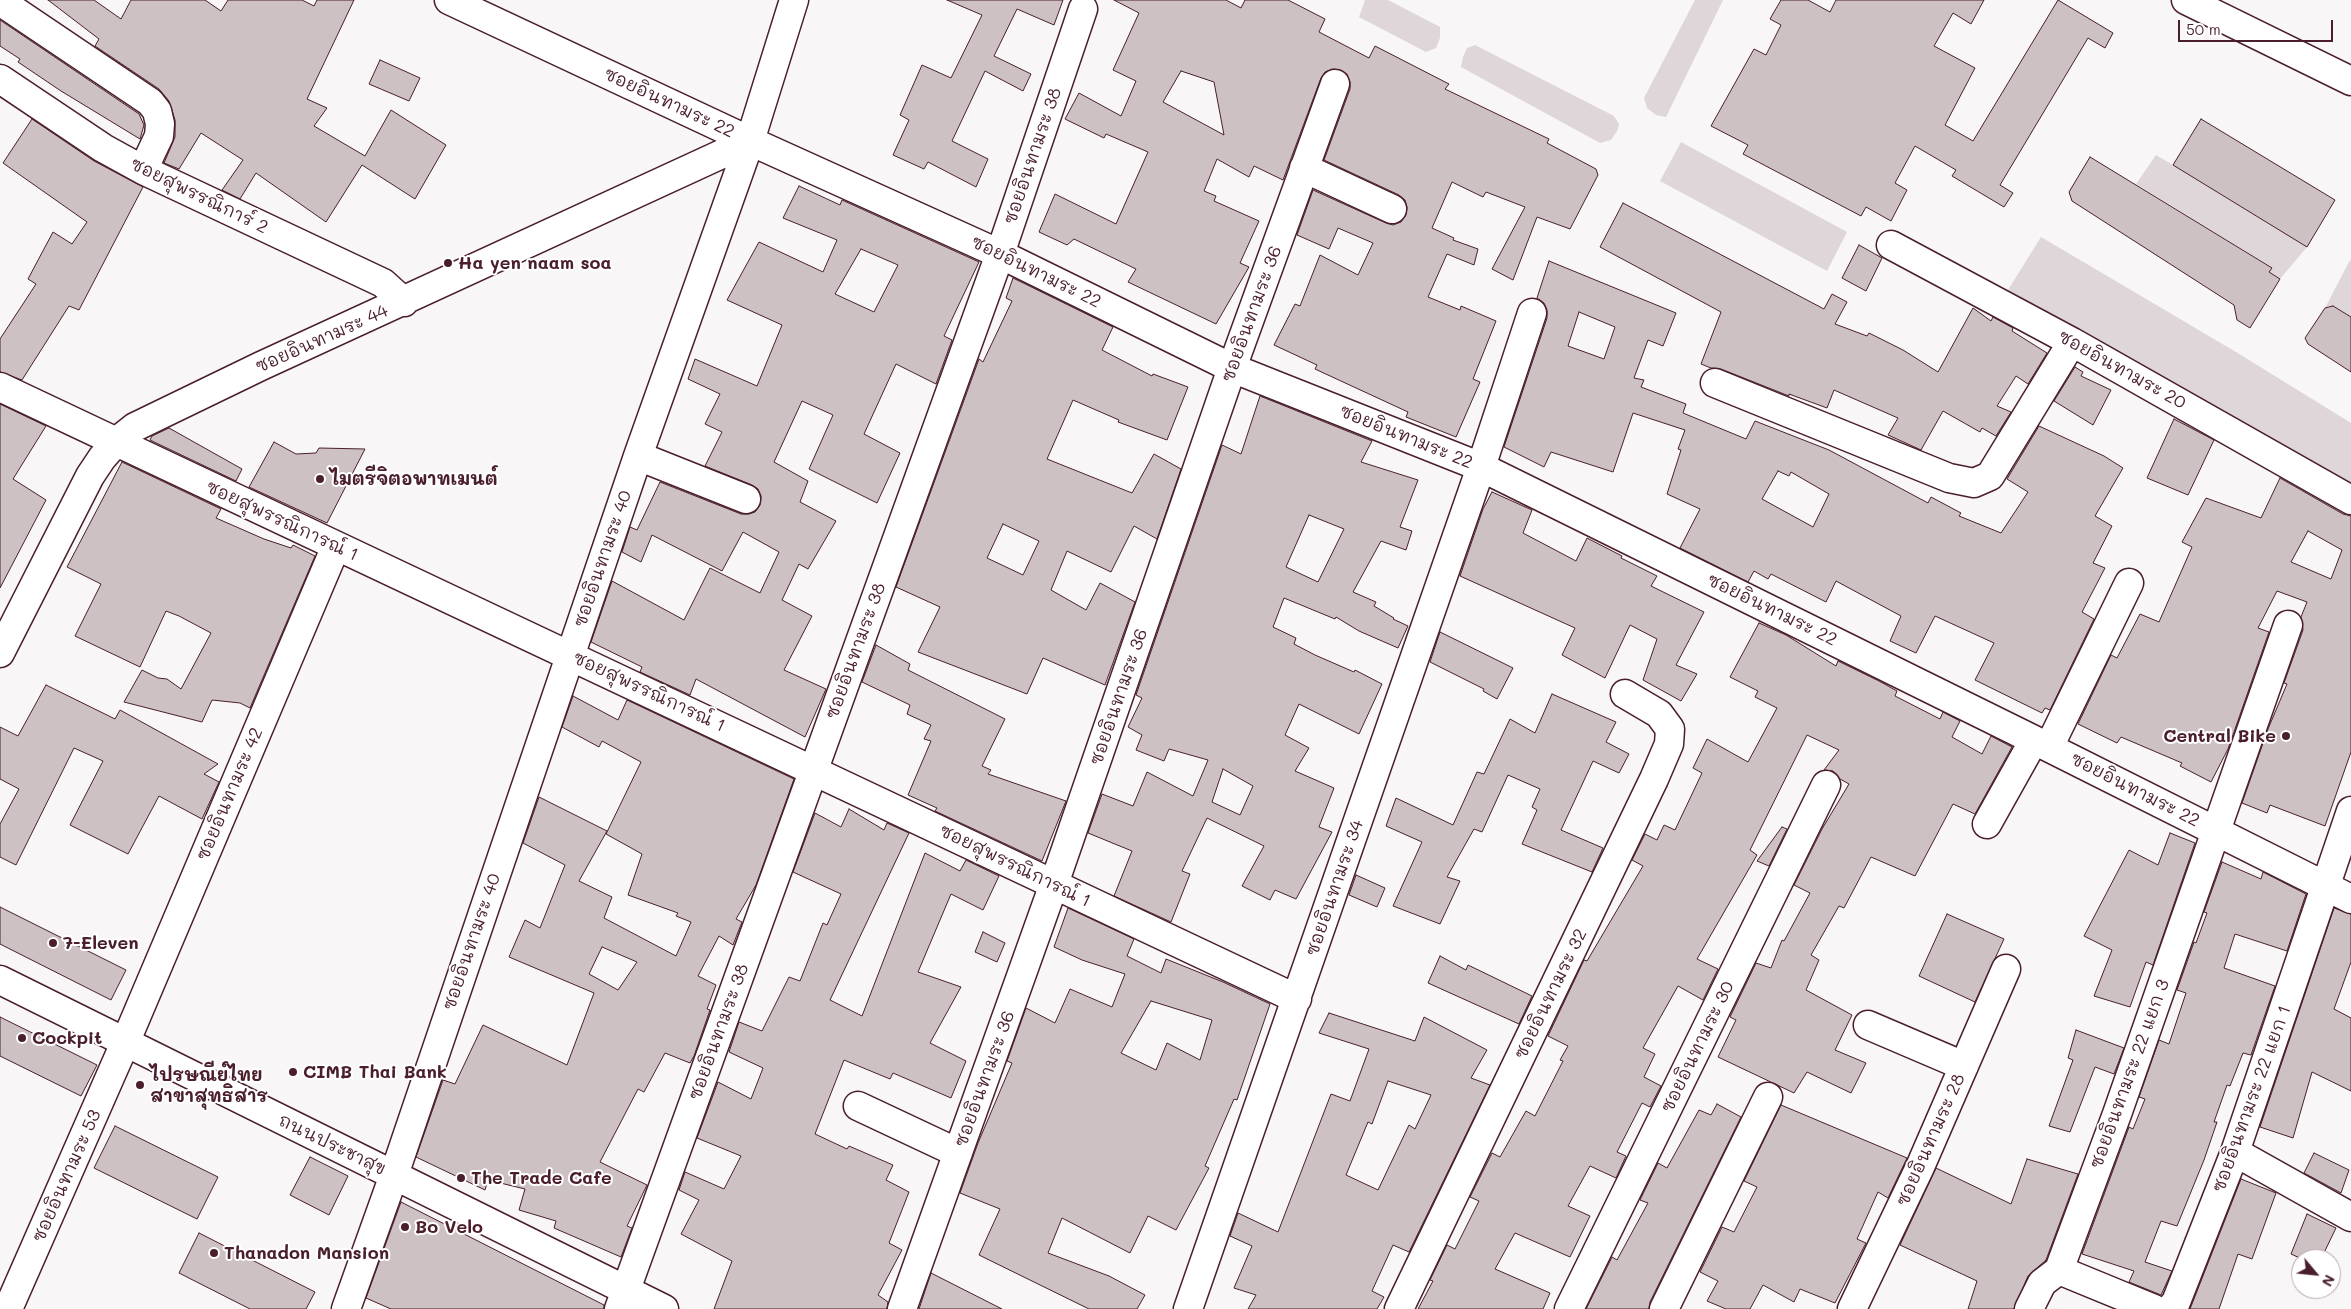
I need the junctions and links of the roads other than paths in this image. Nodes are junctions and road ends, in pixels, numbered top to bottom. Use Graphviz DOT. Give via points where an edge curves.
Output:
graph roads {
  1 [pos="449,0"];
  2 [pos="794,0"];
  3 [pos="2186,0"];
  4 [pos="0,1"];
  5 [pos="480,7"];
  6 [pos="1083,9"];
  7 [pos="0,79"];
  8 [pos="2351,81"];
  9 [pos="1335,84"];
  10 [pos="750,141"];
  11 [pos="1304,168"];
  12 [pos="143,170"];
  13 [pos="1392,209"];
  14 [pos="1890,245"];
  15 [pos="1000,254"];
  16 [pos="404,302"];
  17 [pos="1532,314"];
  18 [pos="2072,342"];
  19 [pos="1232,368"];
  20 [pos="1715,384"];
  21 [pos="0,387"];
  22 [pos="116,442"];
  23 [pos="638,456"];
  24 [pos="1481,467"];
  25 [pos="746,499"];
  26 [pos="2351,500"];
  27 [pos="336,546"];
  28 [pos="2129,583"];
  29 [pos="2288,625"];
  30 [pos="0,652"];
  31 [pos="570,655"];
  32 [pos="1625,694"];
  33 [pos="2042,743"];
  34 [pos="814,770"];
  35 [pos="1826,785"];
  36 [pos="2351,811"];
  37 [pos="1987,824"];
  38 [pos="2217,831"];
  39 [pos="1054,884"];
  40 [pos="2326,887"];
  41 [pos="2351,899"];
  42 [pos="2006,969"];
  43 [pos="0,980"];
  44 [pos="1296,999"];
  45 [pos="1868,1025"];
  46 [pos="125,1043"];
  47 [pos="1964,1066"];
  48 [pos="1768,1097"];
  49 [pos="858,1106"];
  50 [pos="2235,1152"];
  51 [pos="958,1153"];
  52 [pos="394,1175"];
  53 [pos="2351,1217"];
  54 [pos="2059,1270"];
  55 [pos="623,1300"];
  56 [pos="8,1309"];
  57 [pos="346,1309"];
  58 [pos="664,1309"];
  59 [pos="902,1309"];
  60 [pos="1188,1309"];
  61 [pos="1399,1309"];
  62 [pos="1569,1309"];
  63 [pos="1664,1309"];
  64 [pos="1852,1309"];
  65 [pos="2029,1309"];
  66 [pos="2154,1309"];
  67 [pos="2170,1309"];
  1 -- 5 [label="street, ซอยอินทามระ 22"];
  2 -- 10 [label="street, ซอยอินทามระ 40"];
  3 -- 8 [label="street"];
  4 -- 12 [label="street" via="153,107 160,124 159,136"];
  5 -- 10 [label="street, ซอยอินทามระ 22"];
  6 -- 15 [label="street, ซอยอินทามระ 38"];
  7 -- 12 [label="street, ซอยสุพรรณิการ์ 2" via="103,148"];
  9 -- 11 [label="street, ซอยอินทามระ 36"];
  10 -- 15 [label="street, ซอยอินทามระ 22"];
  10 -- 16 [label="street, ซอยอินทามระ 44"];
  10 -- 23 [label="street, ซอยอินทามระ 40"];
  11 -- 13 [label="street"];
  11 -- 19 [label="street, ซอยอินทามระ 36"];
  12 -- 16 [label="street, ซอยสุพรรณิการ์ 2" via="383,283"];
  14 -- 18 [label="street, ซอยอินทามระ 20"];
  15 -- 19 [label="street, ซอยอินทามระ 22"];
  15 -- 34 [label="street, ซอยอินทามระ 38"];
  16 -- 22 [label="street, ซอยอินทามระ 44" via="135,427"];
  17 -- 24 [label="street, ซอยอินทามระ 34"];
  18 -- 20 [label="street" via="1990,476 1974,483 1949,478"];
  18 -- 26 [label="street, ซอยอินทามระ 20"];
  19 -- 24 [label="street, ซอยอินทามระ 22"];
  19 -- 39 [label="street, ซอยอินทามระ 36"];
  21 -- 22 [label="street, ซอยสุพรรณิการณ์ 1"];
  22 -- 27 [label="street, ซอยสุพรรณิการณ์ 1"];
  22 -- 30 [label="street, ซอยอินทามระ 44" via="90,476"];
  23 -- 25 [label="street"];
  23 -- 31 [label="street, ซอยอินทามระ 40"];
  24 -- 33 [label="street, ซอยอินทามระ 22"];
  24 -- 44 [label="street, ซอยอินทามระ 34"];
  27 -- 31 [label="street, ซอยสุพรรณิการณ์ 1"];
  27 -- 46 [label="street, ซอยอินทามระ 42"];
  28 -- 33 [label="street"];
  29 -- 38 [label="street, ซอยอินทามระ 22 แยก 3"];
  31 -- 34 [label="street, ซอยสุพรรณิการณ์ 1"];
  31 -- 52 [label="street, ซอยอินทามระ 40"];
  32 -- 61 [label="street, ซอยอินทามระ 32" via="1659,714 1670,729 1669,744"];
  33 -- 37 [label="street"];
  33 -- 38 [label="street, ซอยอินทามระ 22"];
  34 -- 39 [label="street, ซอยสุพรรณิการณ์ 1"];
  34 -- 55 [label="street, ซอยอินทามระ 38"];
  35 -- 62 [label="street, ซอยอินทามระ 30"];
  36 -- 40 [label="street, ซอยอินทามระ 22 แยก 1"];
  38 -- 40 [label="street, ซอยอินทามระ 22"];
  38 -- 54 [label="street, ซอยอินทามระ 22 แยก 3"];
  39 -- 44 [label="street, ซอยสุพรรณิการณ์ 1"];
  39 -- 51 [label="street, ซอยอินทามระ 36"];
  40 -- 41 [label="street, ซอยอินทามระ 22"];
  40 -- 50 [label="street, ซอยอินทามระ 22 แยก 1"];
  42 -- 47 [label="street, ซอยอินทามระ 28"];
  43 -- 46 [label="street, ถนนประชาสุข"];
  44 -- 60 [label="street, ซอยอินทามระ 34"];
  45 -- 47 [label="street"];
  46 -- 52 [label="street, ถนนประชาสุข"];
  46 -- 56 [label="street, ซอยอินทามระ 53"];
  47 -- 64 [label="street, ซอยอินทามระ 28"];
  48 -- 63 [label="street"];
  49 -- 51 [label="street"];
  50 -- 53 [label="street"];
  50 -- 67 [label="street, ซอยอินทามระ 22 แยก 1" via="2176,1302"];
  51 -- 59 [label="street, ซอยอินทามระ 36"];
  52 -- 55 [label="street, ถนนประชาสุข"];
  52 -- 57 [label="street, ซอยอินทามระ 40"];
  54 -- 65 [label="street, ซอยอินทามระ 22 แยก 3" via="2042,1283"];
  54 -- 66 [label="street"];
  55 -- 58 [label="street, ถนนประชาสุข"];
}
